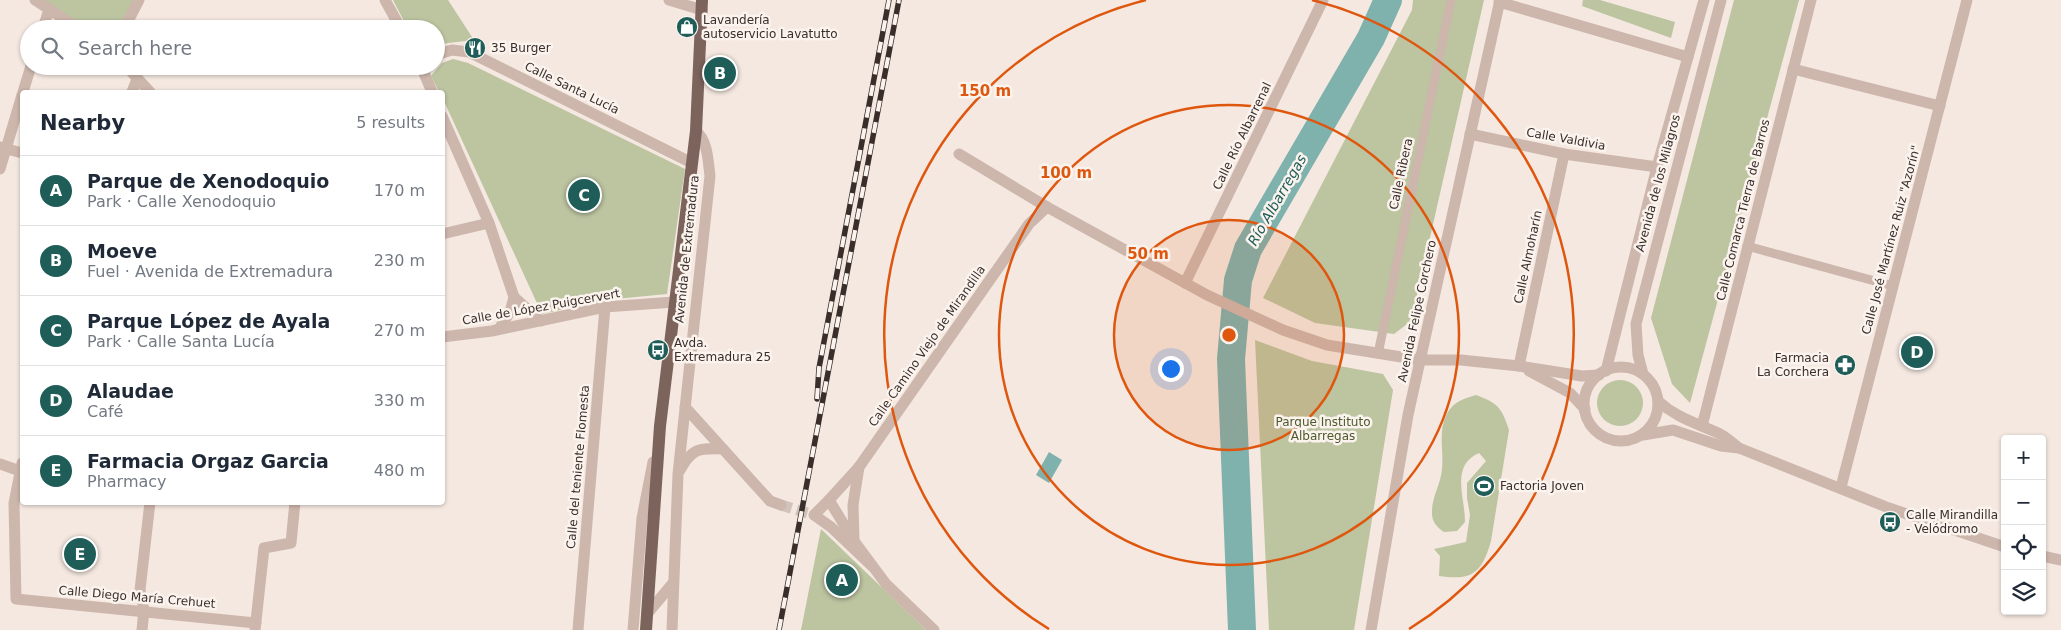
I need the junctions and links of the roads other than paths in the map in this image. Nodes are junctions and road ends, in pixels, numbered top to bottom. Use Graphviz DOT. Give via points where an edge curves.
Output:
graph roads {
  1 [pos="36,0"];
  2 [pos="139,0"];
  3 [pos="385,0"];
  4 [pos="669,0"];
  5 [pos="1323,0"];
  6 [pos="1451,0"];
  7 [pos="1704,0"];
  8 [pos="1720,0"];
  9 [pos="1811,0"];
  10 [pos="1967,0"];
  11 [pos="1499,1"];
  12 [pos="702,5"];
  13 [pos="49,9"];
  14 [pos="46,20"];
  15 [pos="66,20"];
  16 [pos="129,20"];
  17 [pos="396,20"];
  18 [pos="445,52"];
  19 [pos="1688,57"];
  20 [pos="1793,69"];
  21 [pos="28,75"];
  22 [pos="134,75"];
  23 [pos="426,75"];
  24 [pos="137,79"];
  25 [pos="24,90"];
  26 [pos="133,90"];
  27 [pos="148,90"];
  28 [pos="431,90"];
  29 [pos="20,102"];
  30 [pos="1940,106"];
  31 [pos="445,123"];
  32 [pos="696,131"];
  33 [pos="1470,134"];
  34 [pos="3,148"];
  35 [pos="20,152"];
  36 [pos="959,154"];
  37 [pos="1564,154"];
  38 [pos="692,163"];
  39 [pos="1657,167"];
  40 [pos="0,169"];
  41 [pos="1047,207"];
  42 [pos="489,223"];
  43 [pos="445,233"];
  44 [pos="1747,246"];
  45 [pos="1186,283"];
  46 [pos="1893,286"];
  47 [pos="514,297"];
  48 [pos="674,302"];
  49 [pos="605,307"];
  50 [pos="540,321"];
  51 [pos="499,330"];
  52 [pos="445,337"];
  53 [pos="1378,354"];
  54 [pos="1420,360"];
  55 [pos="1519,366"];
  56 [pos="1603,373"];
  57 [pos="1643,374"];
  58 [pos="1658,400"];
  59 [pos="685,407"];
  60 [pos="1585,409"];
  61 [pos="660,426"];
  62 [pos="1702,426"];
  63 [pos="1643,434"];
  64 [pos="1739,448"];
  65 [pos="723,449"];
  66 [pos="0,464"];
  67 [pos="20,467"];
  68 [pos="859,467"];
  69 [pos="678,474"];
  70 [pos="20,476"];
  71 [pos="1841,488"];
  72 [pos="829,500"];
  73 [pos="781,504"];
  74 [pos="150,505"];
  75 [pos="295,505"];
  76 [pos="854,541"];
  77 [pos="2001,546"];
  78 [pos="2061,554"];
  79 [pos="2046,557"];
  80 [pos="2061,560"];
  81 [pos="872,566"];
  82 [pos="673,583"];
  83 [pos="144,610"];
  84 [pos="647,614"];
  85 [pos="256,626"];
  86 [pos="142,630"];
  87 [pos="578,630"];
  88 [pos="633,630"];
  89 [pos="646,630"];
  90 [pos="672,630"];
  91 [pos="934,630"];
  92 [pos="1371,630"];
  1 -- 13 [label="street"];
  2 -- 16 [label="street"];
  3 -- 17 [label="street"];
  4 -- 12 [label="street"];
  5 -- 45 [label="street, Calle Río Albarrenal"];
  6 -- 53 [label="street, Calle Ribera"];
  7 -- 19 [label="street, Avenida de los Milagros"];
  8 -- 57 [label="street, Avenida de los Milagros" via="1636,324"];
  9 -- 20 [label="street, Calle Comarca Tierra de Barros"];
  10 -- 30 [label="street, Calle José Martínez Ruiz \"Azorín\""];
  11 -- 19 [label="street"];
  11 -- 33 [label="street, Avenida Felipe Corchero"];
  12 -- 32 [label="main road, Avenida de Extremadura"];
  13 -- 14 [label="street"];
  13 -- 15 [label="street"];
  18 -- 38 [label="street, Calle Santa Lucía" via="469,52"];
  19 -- 39 [label="street, Avenida de los Milagros"];
  20 -- 30 [label="street"];
  20 -- 44 [label="street, Calle Comarca Tierra de Barros"];
  21 -- 25 [label="street"];
  22 -- 24 [label="street"];
  23 -- 28 [label="street"];
  24 -- 26 [label="street"];
  24 -- 27 [label="street"];
  29 -- 34 [label="street"];
  30 -- 46 [label="street, Calle José Martínez Ruiz \"Azorín\""];
  31 -- 42 [label="street"];
  32 -- 38 [label="main road, Avenida de Extremadura"];
  32 -- 59 [label="street, Avenida de Extremadura" via="707,153 710,176"];
  33 -- 37 [label="street, Calle Valdivia"];
  33 -- 54 [label="street, Avenida Felipe Corchero"];
  34 -- 35 [label="street"];
  34 -- 40 [label="street"];
  36 -- 41 [label="street"];
  37 -- 39 [label="street, Calle Valdivia"];
  37 -- 55 [label="street, Calle Almoharín"];
  38 -- 48 [label="main road, Avenida de Extremadura"];
  39 -- 56 [label="street, Avenida de los Milagros"];
  41 -- 45 [label="street"];
  41 -- 68 [label="street, Calle Camino Viejo de Mirandilla" via="1029,224"];
  42 -- 43 [label="street"];
  42 -- 47 [label="street"];
  44 -- 46 [label="street"];
  44 -- 62 [label="street, Calle Comarca Tierra de Barros"];
  45 -- 53 [label="street" via="1283,330 1327,345"];
  46 -- 71 [label="street, Calle José Martínez Ruiz \"Azorín\""];
  47 -- 50 [label="street"];
  47 -- 51 [label="street" via="510,312"];
  48 -- 49 [label="street, Calle de López Puigcervert"];
  48 -- 61 [label="main road, Avenida de Extremadura"];
  49 -- 50 [label="street, Calle de López Puigcervert"];
  49 -- 87 [label="street, Calle del teniente Flomesta"];
  50 -- 51 [label="street, Calle de López Puigcervert"];
  51 -- 52 [label="street, Calle de López Puigcervert"];
  53 -- 54 [label="street"];
  54 -- 55 [label="street"];
  54 -- 92 [label="street, Avenida Felipe Corchero"];
  55 -- 56 [label="street" via="1582,376"];
  55 -- 60 [label="street" via="1570,393"];
  56 -- 57 [label="street" via="1619,367"];
  56 -- 60 [label="street" via="1590,384 1585,396"];
  57 -- 58 [label="street" via="1652,384"];
  58 -- 62 [label="street" via="1670,412"];
  58 -- 63 [label="street" via="1657,414"];
  59 -- 65 [label="street"];
  59 -- 69 [label="street, Avenida de Extremadura"];
  60 -- 63 [label="street" via="1596,432 1607,439 1619,442"];
  61 -- 84 [label="main road, Avenida de Extremadura"];
  61 -- 88 [label="street, Avenida de Extremadura" via="642,518"];
  62 -- 64 [label="street"];
  63 -- 64 [label="street" via="1673,430 1721,446"];
  64 -- 71 [label="street"];
  65 -- 69 [label="street" via="704,448 688,456"];
  65 -- 73 [label="street" via="770,501"];
  66 -- 67 [label="street"];
  68 -- 72 [label="street, Calle Camino Viejo de Mirandilla"];
  68 -- 76 [label="street" via="853,505"];
  69 -- 82 [label="street, Avenida de Extremadura"];
  70 -- 83 [label="street, Calle Diego María Crehuet" via="14,503 16,599"];
  71 -- 77 [label="street"];
  72 -- 76 [label="street"];
  72 -- 81 [label="street, Calle Camino Viejo de Mirandilla" via="814,515"];
  74 -- 83 [label="street" via="140,590"];
  75 -- 85 [label="street" via="291,543 264,548"];
  76 -- 81 [label="street"];
  78 -- 80 [label="street"];
  79 -- 80 [label="street"];
  81 -- 91 [label="street"];
  82 -- 84 [label="street"];
  82 -- 90 [label="street, Avenida de Extremadura"];
  83 -- 85 [label="street, Calle Diego María Crehuet"];
  83 -- 86 [label="street"];
  84 -- 89 [label="main road, Avenida de Extremadura"];
}
